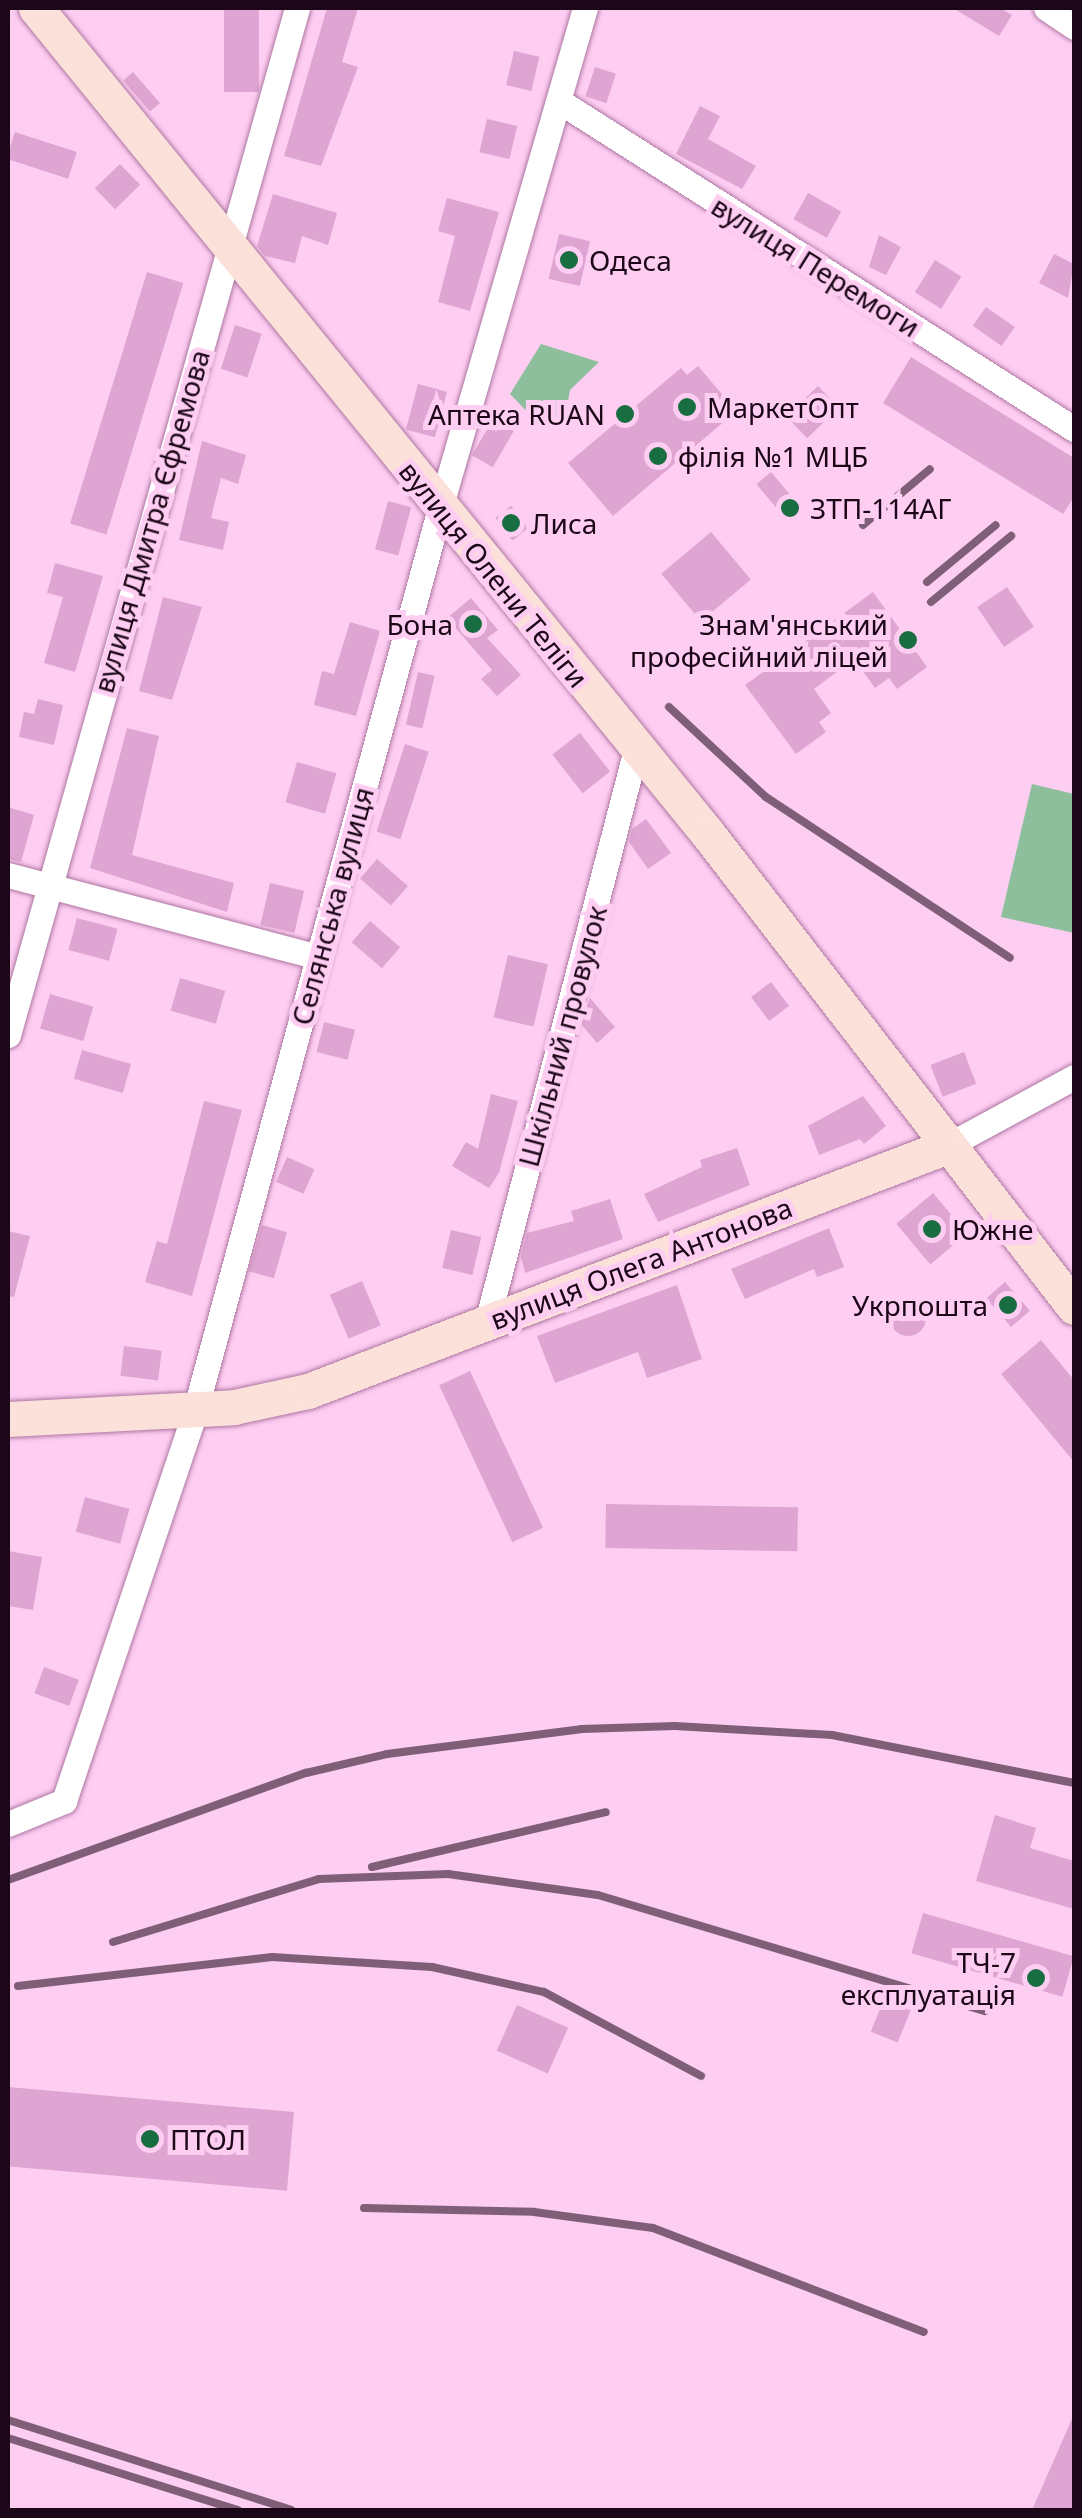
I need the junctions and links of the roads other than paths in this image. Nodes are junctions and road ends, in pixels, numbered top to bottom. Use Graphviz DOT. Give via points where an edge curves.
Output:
graph roads {
  1 [pos="36,8"];
  2 [pos="297,8"];
  3 [pos="585,8"];
  4 [pos="1046,8"];
  5 [pos="1074,27"];
  6 [pos="559,102"];
  7 [pos="229,244"];
  8 [pos="1074,429"];
  9 [pos="440,508"];
  10 [pos="636,749"];
  11 [pos="8,874"];
  12 [pos="49,885"];
  13 [pos="318,957"];
  14 [pos="8,1035"];
  15 [pos="1074,1078"];
  16 [pos="945,1147"];
  17 [pos="1074,1306"];
  18 [pos="488,1322"];
  19 [pos="195,1410"];
  20 [pos="8,1420"];
  21 [pos="8,1824"];
  1 -- 7 [label="street, вулиця Олени Теліги"];
  2 -- 7 [label="street, вулиця Дмитра Єфремова"];
  3 -- 6 [label="street, Селянська вулиця"];
  4 -- 5 [label="street"];
  6 -- 8 [label="street, вулиця Перемоги"];
  6 -- 9 [label="street, Селянська вулиця"];
  7 -- 9 [label="street, вулиця Олени Теліги"];
  7 -- 12 [label="street, вулиця Дмитра Єфремова"];
  9 -- 10 [label="street, вулиця Олени Теліги"];
  9 -- 13 [label="street, Селянська вулиця"];
  10 -- 16 [label="street, вулиця Олени Теліги"];
  10 -- 18 [label="street, Шкільний провулок"];
  11 -- 12 [label="street"];
  12 -- 13 [label="street"];
  12 -- 14 [label="street, вулиця Дмитра Єфремова"];
  13 -- 19 [label="street, Селянська вулиця"];
  15 -- 16 [label="street, вулиця Олега Антонова"];
  16 -- 17 [label="street, вулиця Олени Теліги"];
  16 -- 18 [label="street, вулиця Олега Антонова"];
  18 -- 19 [label="street, вулиця Олега Антонова" via="308,1391"];
  19 -- 20 [label="street, вулиця Олега Антонова"];
  19 -- 21 [label="street, Селянська вулиця" via="64,1800"];
}
